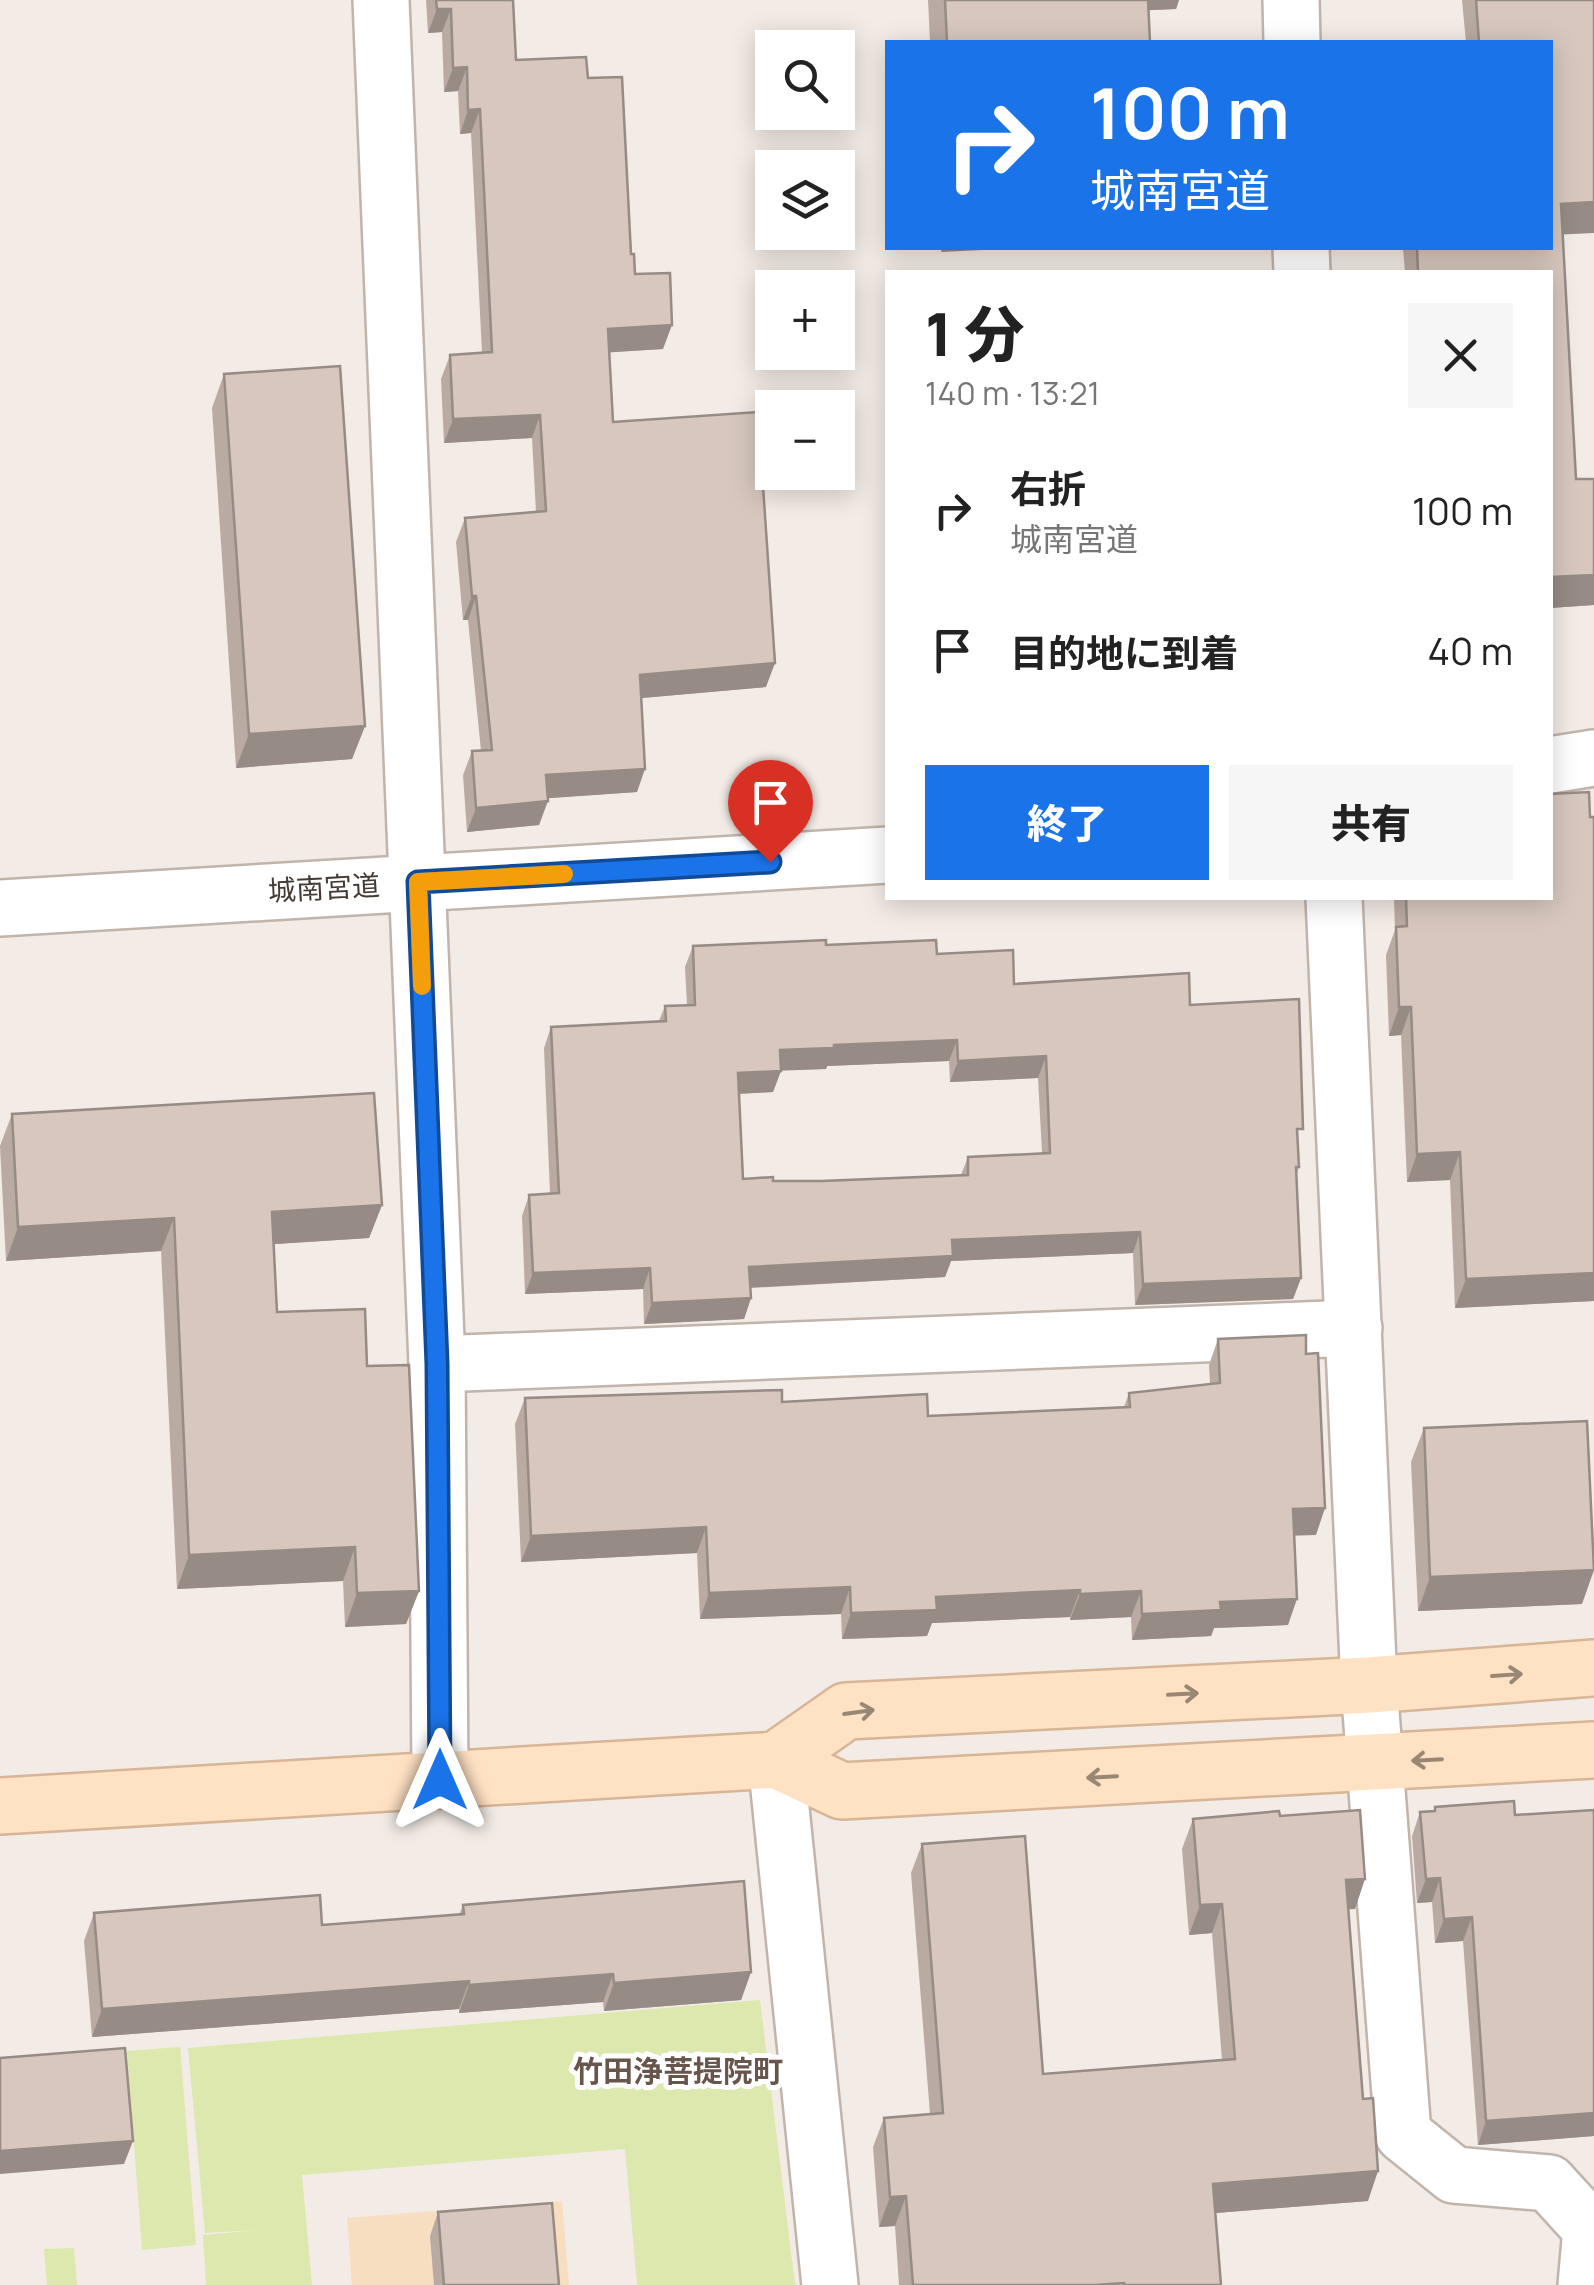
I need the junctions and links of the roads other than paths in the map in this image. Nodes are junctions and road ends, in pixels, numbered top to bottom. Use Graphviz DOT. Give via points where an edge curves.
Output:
graph roads {
  1 [pos="381,0"];
  2 [pos="1290,0"];
  3 [pos="1292,40"];
  4 [pos="1594,758"];
  5 [pos="1553,765"];
  6 [pos="885,855"];
  7 [pos="418,882"];
  8 [pos="1334,900"];
  9 [pos="0,908"];
  10 [pos="1354,1328"];
  11 [pos="437,1364"];
  12 [pos="1594,1668"];
  13 [pos="1369,1685"];
  14 [pos="1594,1750"];
  15 [pos="776,1760"];
  16 [pos="1374,1763"];
  17 [pos="440,1780"];
  18 [pos="0,1806"];
  19 [pos="830,2285"];
  20 [pos="1586,2285"];
  1 -- 7 [label="street"];
  2 -- 3 [label="street"];
  4 -- 5 [label="street"];
  6 -- 7 [label="street, 城南宮道"];
  7 -- 9 [label="street, 城南宮道"];
  7 -- 11 [label="street"];
  8 -- 10 [label="street"];
  10 -- 11 [label="street"];
  10 -- 13 [label="street"];
  11 -- 17 [label="street"];
  13 -- 12 [label="street, one-way"];
  15 -- 13 [label="street, one-way" via="846,1711"];
  13 -- 16 [label="street"];
  14 -- 16 [label="street, one-way"];
  16 -- 15 [label="street, one-way" via="842,1791"];
  15 -- 17 [label="street"];
  15 -- 19 [label="street"];
  16 -- 20 [label="street" via="1402,2134 1454,2174 1549,2184 1591,2230"];
  17 -- 18 [label="street"];
}
